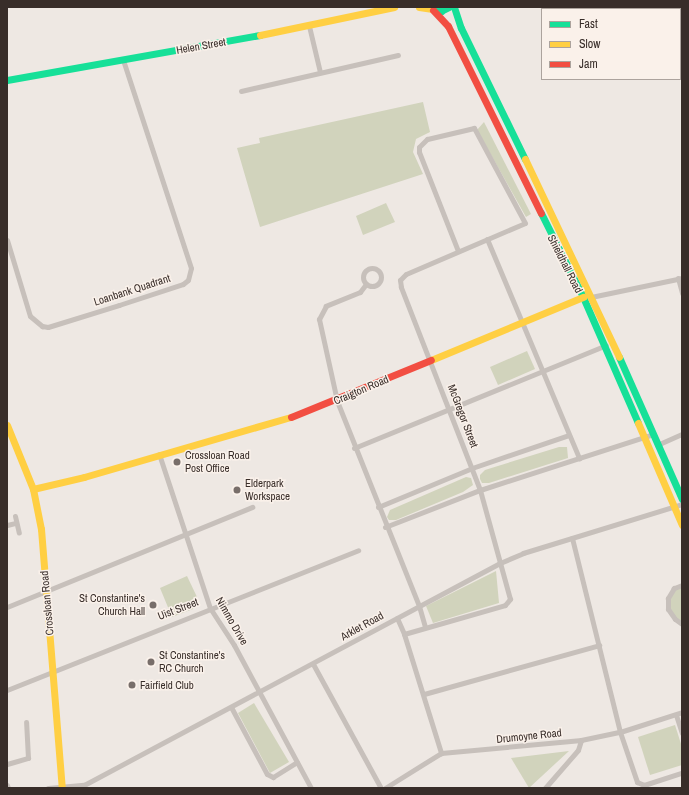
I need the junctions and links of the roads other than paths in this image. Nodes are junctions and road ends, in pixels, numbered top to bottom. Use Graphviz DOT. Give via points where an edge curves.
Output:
graph roads {
  1 [pos="394,7"];
  2 [pos="419,7"];
  3 [pos="449,7"];
  4 [pos="454,7"];
  5 [pos="431,9"];
  6 [pos="309,26"];
  7 [pos="398,55"];
  8 [pos="123,60"];
  9 [pos="320,72"];
  10 [pos="7,80"];
  11 [pos="241,91"];
  12 [pos="504,114"];
  13 [pos="494,119"];
  14 [pos="552,212"];
  15 [pos="542,217"];
  16 [pos="487,239"];
  17 [pos="7,240"];
  18 [pos="458,251"];
  19 [pos="680,278"];
  20 [pos="366,284"];
  21 [pos="682,294"];
  22 [pos="592,296"];
  23 [pos="583,298"];
  24 [pos="521,322"];
  25 [pos="613,342"];
  26 [pos="604,346"];
  27 [pos="431,360"];
  28 [pos="542,370"];
  29 [pos="337,401"];
  30 [pos="450,408"];
  31 [pos="7,425"];
  32 [pos="653,434"];
  33 [pos="682,434"];
  34 [pos="569,435"];
  35 [pos="644,438"];
  36 [pos="10,443"];
  37 [pos="657,445"];
  38 [pos="354,448"];
  39 [pos="159,454"];
  40 [pos="579,458"];
  41 [pos="472,468"];
  42 [pos="33,489"];
  43 [pos="480,490"];
  44 [pos="682,499"];
  45 [pos="682,504"];
  46 [pos="252,507"];
  47 [pos="674,507"];
  48 [pos="378,508"];
  49 [pos="15,516"];
  50 [pos="15,523"];
  51 [pos="7,525"];
  52 [pos="682,525"];
  53 [pos="385,527"];
  54 [pos="19,533"];
  55 [pos="184,535"];
  56 [pos="572,538"];
  57 [pos="358,550"];
  58 [pos="500,563"];
  59 [pos="682,585"];
  60 [pos="47,590"];
  61 [pos="419,606"];
  62 [pos="7,607"];
  63 [pos="210,608"];
  64 [pos="397,618"];
  65 [pos="682,624"];
  66 [pos="425,627"];
  67 [pos="404,634"];
  68 [pos="599,645"];
  69 [pos="313,664"];
  70 [pos="52,672"];
  71 [pos="7,690"];
  72 [pos="259,692"];
  73 [pos="424,694"];
  74 [pos="231,707"];
  75 [pos="682,712"];
  76 [pos="676,715"];
  77 [pos="26,722"];
  78 [pos="620,732"];
  79 [pos="682,733"];
  80 [pos="581,740"];
  81 [pos="441,753"];
  82 [pos="297,762"];
  83 [pos="7,764"];
  84 [pos="682,773"];
  85 [pos="62,787"];
  86 [pos="48,788"];
  87 [pos="311,788"];
  88 [pos="381,788"];
  89 [pos="385,788"];
  90 [pos="545,788"];
  1 -- 6 [label="street, Helen Street"];
  2 -- 5 [label="street"];
  3 -- 5 [label="street"];
  4 -- 12 [label="street, Shieldhall Road" via="461,28"];
  5 -- 13 [label="street, Shieldhall Road" via="448,26"];
  6 -- 8 [label="street, Helen Street"];
  6 -- 9 [label="street"];
  7 -- 9 [label="street"];
  8 -- 10 [label="street, Helen Street"];
  8 -- 17 [label="street, Loanbank Quadrant" via="191,268 188,280 120,306 48,327 42,326 30,316"];
  9 -- 11 [label="street"];
  12 -- 13 [label="street"];
  12 -- 14 [label="street, Shieldhall Road"];
  13 -- 15 [label="street, Shieldhall Road"];
  14 -- 15 [label="street"];
  14 -- 22 [label="street, Shieldhall Road"];
  15 -- 23 [label="street, Shieldhall Road"];
  16 -- 18 [label="street"];
  16 -- 18 [label="street" via="525,223 474,128 427,139 419,147 419,152"];
  16 -- 24 [label="street"];
  18 -- 27 [label="street, McGregor Street" via="406,274 400,280"];
  19 -- 21 [label="street"];
  19 -- 22 [label="street, Craigton Road"];
  20 -- 29 [label="street" via="360,292 326,306 320,312 319,319"];
  22 -- 23 [label="street, Craigton Road"];
  22 -- 25 [label="street, Shieldhall Road"];
  23 -- 24 [label="street, Craigton Road"];
  23 -- 26 [label="street, Shieldhall Road"];
  24 -- 27 [label="street, Craigton Road"];
  24 -- 28 [label="street"];
  25 -- 26 [label="street"];
  25 -- 32 [label="street, Shieldhall Road"];
  26 -- 28 [label="street"];
  26 -- 35 [label="street, Shieldhall Road"];
  27 -- 29 [label="street, Craigton Road"];
  27 -- 30 [label="street, McGregor Street"];
  28 -- 30 [label="street"];
  28 -- 34 [label="street"];
  29 -- 38 [label="street"];
  29 -- 39 [label="street, Craigton Road"];
  30 -- 38 [label="street"];
  30 -- 41 [label="street, McGregor Street"];
  31 -- 36 [label="street, Crossloan Road"];
  32 -- 35 [label="street"];
  32 -- 37 [label="street, Shieldhall Road"];
  33 -- 37 [label="street"];
  34 -- 40 [label="street"];
  34 -- 41 [label="street"];
  35 -- 40 [label="street"];
  35 -- 47 [label="street, Shieldhall Road"];
  36 -- 42 [label="street, Crossloan Road"];
  37 -- 44 [label="street, Shieldhall Road"];
  38 -- 48 [label="street"];
  39 -- 42 [label="street, Craigton Road" via="84,478"];
  39 -- 55 [label="street, Nimmo Drive"];
  40 -- 43 [label="street"];
  41 -- 43 [label="street, McGregor Street"];
  41 -- 48 [label="street"];
  42 -- 60 [label="street, Crossloan Road" via="41,529"];
  43 -- 53 [label="street"];
  43 -- 58 [label="street, McGregor Street"];
  45 -- 47 [label="street, Arklet Road"];
  46 -- 55 [label="street"];
  47 -- 52 [label="street, Shieldhall Road"];
  47 -- 56 [label="street, Arklet Road"];
  48 -- 53 [label="street"];
  49 -- 50 [label="street"];
  50 -- 51 [label="street"];
  50 -- 54 [label="street"];
  53 -- 61 [label="street"];
  55 -- 60 [label="street"];
  55 -- 63 [label="street, Nimmo Drive"];
  56 -- 58 [label="street, Arklet Road"];
  56 -- 68 [label="street"];
  57 -- 63 [label="street, Uist Street"];
  58 -- 61 [label="street, Arklet Road"];
  58 -- 66 [label="street, McGregor Street" via="510,596 508,603"];
  59 -- 65 [label="street" via="674,588 668,598 668,609"];
  60 -- 62 [label="street"];
  60 -- 70 [label="street, Crossloan Road"];
  61 -- 64 [label="street, Arklet Road"];
  61 -- 66 [label="street"];
  63 -- 70 [label="street, Uist Street"];
  63 -- 72 [label="street, Nimmo Drive"];
  64 -- 67 [label="street"];
  64 -- 69 [label="street, Arklet Road"];
  66 -- 67 [label="street"];
  67 -- 73 [label="street"];
  68 -- 73 [label="street"];
  68 -- 78 [label="street"];
  69 -- 72 [label="street, Arklet Road"];
  69 -- 88 [label="street"];
  70 -- 71 [label="street, Uist Street"];
  70 -- 85 [label="street, Crossloan Road"];
  72 -- 74 [label="street, Arklet Road"];
  72 -- 82 [label="street, Nimmo Drive"];
  73 -- 81 [label="street"];
  74 -- 82 [label="street" via="266,774 272,777"];
  74 -- 85 [label="street, Arklet Road" via="84,785"];
  75 -- 76 [label="street, Drumoyne Road"];
  76 -- 78 [label="street, Drumoyne Road"];
  76 -- 79 [label="street"];
  77 -- 83 [label="street" via="28,758"];
  78 -- 80 [label="street, Drumoyne Road"];
  78 -- 84 [label="street" via="637,782 644,785"];
  80 -- 81 [label="street, Drumoyne Road"];
  80 -- 90 [label="street" via="578,750"];
  81 -- 89 [label="street, Drumoyne Road"];
  82 -- 87 [label="street, Nimmo Drive"];
  85 -- 86 [label="street, Arklet Road"];
}
